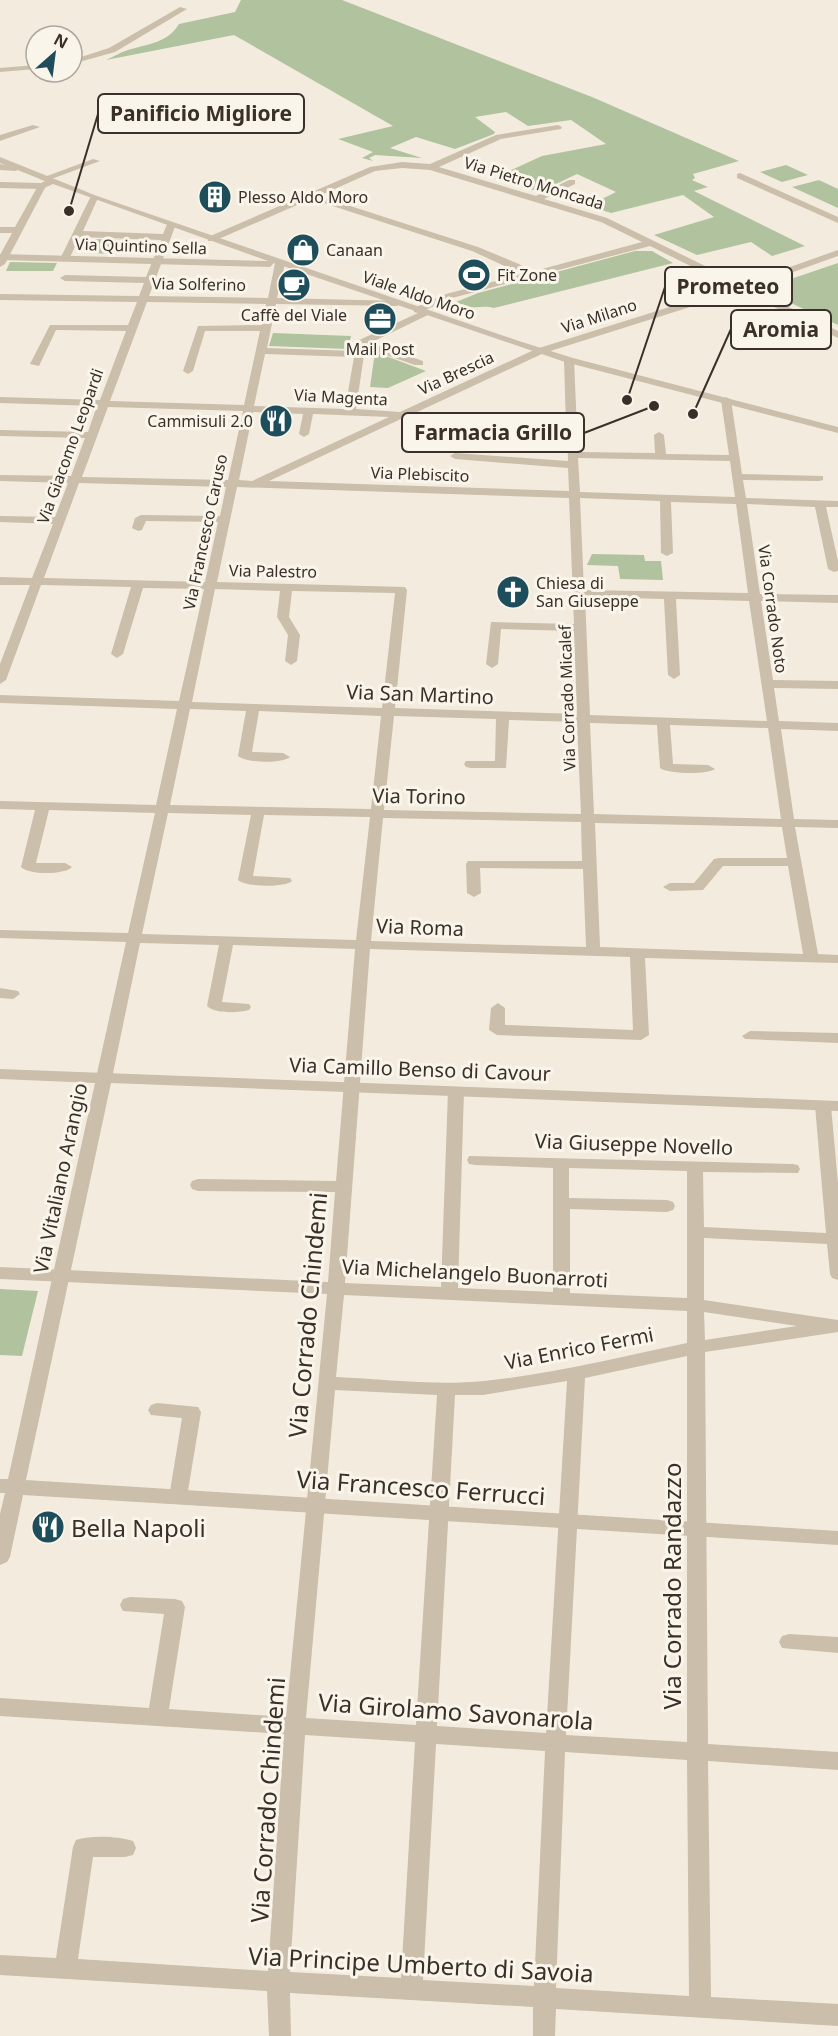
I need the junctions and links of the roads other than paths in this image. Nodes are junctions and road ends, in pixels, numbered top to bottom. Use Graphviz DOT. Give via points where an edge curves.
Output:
graph roads {
  1 [pos="183,9"];
  2 [pos="84,58"];
  3 [pos="24,68"];
  4 [pos="0,70"];
  5 [pos="36,127"];
  6 [pos="558,127"];
  7 [pos="0,138"];
  8 [pos="0,160"];
  9 [pos="96,161"];
  10 [pos="0,167"];
  11 [pos="430,167"];
  12 [pos="16,168"];
  13 [pos="740,176"];
  14 [pos="45,182"];
  15 [pos="572,182"];
  16 [pos="0,185"];
  17 [pos="311,196"];
  18 [pos="94,198"];
  19 [pos="537,199"];
  20 [pos="838,220"];
  21 [pos="171,224"];
  22 [pos="0,230"];
  23 [pos="18,230"];
  24 [pos="77,234"];
  25 [pos="166,237"];
  26 [pos="211,239"];
  27 [pos="650,243"];
  28 [pos="838,253"];
  29 [pos="1,259"];
  30 [pos="65,259"];
  31 [pos="157,261"];
  32 [pos="280,263"];
  33 [pos="530,275"];
  34 [pos="65,278"];
  35 [pos="150,280"];
  36 [pos="740,288"];
  37 [pos="0,297"];
  38 [pos="143,298"];
  39 [pos="272,300"];
  40 [pos="397,303"];
  41 [pos="421,311"];
  42 [pos="131,327"];
  43 [pos="266,328"];
  44 [pos="838,335"];
  45 [pos="361,343"];
  46 [pos="261,351"];
  47 [pos="540,351"];
  48 [pos="358,354"];
  49 [pos="569,360"];
  50 [pos="419,363"];
  51 [pos="35,364"];
  52 [pos="188,371"];
  53 [pos="0,400"];
  54 [pos="726,400"];
  55 [pos="103,404"];
  56 [pos="249,408"];
  57 [pos="309,410"];
  58 [pos="350,412"];
  59 [pos="401,416"];
  60 [pos="838,430"];
  61 [pos="572,431"];
  62 [pos="0,433"];
  63 [pos="304,434"];
  64 [pos="92,435"];
  65 [pos="659,435"];
  66 [pos="455,456"];
  67 [pos="661,456"];
  68 [pos="734,458"];
  69 [pos="572,460"];
  70 [pos="737,477"];
  71 [pos="0,478"];
  72 [pos="819,478"];
  73 [pos="75,480"];
  74 [pos="232,484"];
  75 [pos="254,484"];
  76 [pos="574,496"];
  77 [pos="665,499"];
  78 [pos="741,501"];
  79 [pos="820,504"];
  80 [pos="838,504"];
  81 [pos="0,519"];
  82 [pos="225,519"];
  83 [pos="60,521"];
  84 [pos="138,528"];
  85 [pos="667,553"];
  86 [pos="834,569"];
  87 [pos="0,581"];
  88 [pos="37,582"];
  89 [pos="138,584"];
  90 [pos="211,586"];
  91 [pos="286,588"];
  92 [pos="401,590"];
  93 [pos="579,593"];
  94 [pos="670,595"];
  95 [pos="755,597"];
  96 [pos="838,598"];
  97 [pos="581,628"];
  98 [pos="117,654"];
  99 [pos="291,661"];
  100 [pos="492,664"];
  101 [pos="674,675"];
  102 [pos="0,680"];
  103 [pos="767,684"];
  104 [pos="838,686"];
  105 [pos="0,699"];
  106 [pos="185,705"];
  107 [pos="253,707"];
  108 [pos="387,712"];
  109 [pos="503,716"];
  110 [pos="584,719"];
  111 [pos="663,721"];
  112 [pos="773,725"];
  113 [pos="838,727"];
  114 [pos="283,757"];
  115 [pos="471,764"];
  116 [pos="708,769"];
  117 [pos="0,805"];
  118 [pos="43,806"];
  119 [pos="163,809"];
  120 [pos="258,811"];
  121 [pos="377,814"];
  122 [pos="588,819"];
  123 [pos="788,823"];
  124 [pos="838,824"];
  125 [pos="795,862"];
  126 [pos="590,865"];
  127 [pos="64,867"];
  128 [pos="285,881"];
  129 [pos="670,887"];
  130 [pos="474,893"];
  131 [pos="0,934"];
  132 [pos="134,939"];
  133 [pos="227,941"];
  134 [pos="363,945"];
  135 [pos="593,952"];
  136 [pos="637,953"];
  137 [pos="811,958"];
  138 [pos="838,959"];
  139 [pos="244,1007"];
  140 [pos="498,1008"];
  141 [pos="750,1036"];
  142 [pos="838,1038"];
  143 [pos="0,1074"];
  144 [pos="104,1078"];
  145 [pos="350,1087"];
  146 [pos="456,1091"];
  147 [pos="830,1106"];
  148 [pos="475,1160"];
  149 [pos="561,1162"];
  150 [pos="695,1166"];
  151 [pos="792,1169"];
  152 [pos="198,1185"];
  153 [pos="342,1187"];
  154 [pos="561,1203"];
  155 [pos="667,1206"];
  156 [pos="697,1232"];
  157 [pos="835,1239"];
  158 [pos="0,1273"];
  159 [pos="838,1274"];
  160 [pos="61,1275"];
  161 [pos="336,1287"];
  162 [pos="449,1293"];
  163 [pos="562,1298"];
  164 [pos="697,1305"];
  165 [pos="838,1326"];
  166 [pos="698,1347"];
  167 [pos="576,1373"];
  168 [pos="326,1383"];
  169 [pos="446,1389"];
  170 [pos="157,1410"];
  171 [pos="8,1487"];
  172 [pos="178,1497"];
  173 [pos="316,1506"];
  174 [pos="438,1512"];
  175 [pos="570,1522"];
  176 [pos="696,1530"];
  177 [pos="838,1538"];
  178 [pos="0,1557"];
  179 [pos="130,1605"];
  180 [pos="789,1642"];
  181 [pos="838,1645"];
  182 [pos="0,1707"];
  183 [pos="158,1718"];
  184 [pos="295,1727"];
  185 [pos="426,1735"];
  186 [pos="554,1743"];
  187 [pos="696,1752"];
  188 [pos="838,1761"];
  189 [pos="125,1848"];
  190 [pos="0,1965"];
  191 [pos="65,1970"];
  192 [pos="278,1982"];
  193 [pos="411,1990"];
  194 [pos="544,1998"];
  195 [pos="700,2006"];
  196 [pos="838,2014"];
  197 [pos="279,2036"];
  198 [pos="544,2036"];
  1 -- 2 [label="street" via="112,50"];
  3 -- 4 [label="street"];
  5 -- 7 [label="street"];
  6 -- 11 [label="street" via="499,137"];
  8 -- 12 [label="street, Viale Aldo Moro"];
  9 -- 14 [label="street"];
  10 -- 12 [label="street"];
  11 -- 17 [label="street, Via Pietro Moncada" via="373,169"];
  11 -- 19 [label="street, Via Pietro Moncada"];
  12 -- 14 [label="street, Viale Aldo Moro"];
  13 -- 20 [label="street"];
  14 -- 16 [label="street"];
  14 -- 18 [label="street, Viale Aldo Moro"];
  14 -- 23 [label="street"];
  15 -- 19 [label="street"];
  17 -- 26 [label="street, Via Pietro Moncada"];
  17 -- 33 [label="street" via="475,249"];
  18 -- 21 [label="street, Viale Aldo Moro"];
  18 -- 24 [label="street"];
  19 -- 27 [label="street, Via Pietro Moncada" via="604,220"];
  21 -- 25 [label="street, Via Giacomo Leopardi"];
  21 -- 26 [label="street, Viale Aldo Moro"];
  22 -- 23 [label="street"];
  23 -- 29 [label="street"];
  24 -- 25 [label="street"];
  24 -- 30 [label="street"];
  25 -- 31 [label="street, Via Giacomo Leopardi"];
  26 -- 32 [label="street, Viale Aldo Moro"];
  27 -- 33 [label="street"];
  27 -- 36 [label="street, Via Pietro Moncada"];
  28 -- 36 [label="street, Via Milano"];
  29 -- 30 [label="street, Via Quintino Sella"];
  30 -- 31 [label="street, Via Quintino Sella"];
  31 -- 32 [label="street, Via Quintino Sella"];
  31 -- 35 [label="street, Via Giacomo Leopardi"];
  32 -- 39 [label="street, Via Francesco Caruso"];
  32 -- 40 [label="street, Viale Aldo Moro"];
  33 -- 41 [label="street" via="449,296"];
  34 -- 35 [label="street"];
  35 -- 38 [label="street, Via Giacomo Leopardi"];
  36 -- 44 [label="street, Via Pietro Moncada"];
  36 -- 47 [label="street, Via Milano"];
  37 -- 38 [label="street, Via Solferino"];
  38 -- 39 [label="street, Via Solferino"];
  38 -- 42 [label="street, Via Giacomo Leopardi"];
  39 -- 40 [label="street, Via Solferino"];
  39 -- 43 [label="street, Via Francesco Caruso"];
  40 -- 41 [label="street, Viale Aldo Moro"];
  41 -- 45 [label="street"];
  41 -- 47 [label="street, Viale Aldo Moro"];
  42 -- 51 [label="street" via="52,327"];
  42 -- 55 [label="street, Via Giacomo Leopardi"];
  43 -- 46 [label="street, Via Francesco Caruso"];
  43 -- 52 [label="street" via="201,328"];
  45 -- 48 [label="street"];
  45 -- 50 [label="street"];
  46 -- 48 [label="street"];
  46 -- 56 [label="street, Via Francesco Caruso"];
  47 -- 49 [label="street, Viale Aldo Moro"];
  47 -- 59 [label="street, Via Brescia"];
  48 -- 58 [label="street"];
  49 -- 54 [label="street, Viale Aldo Moro"];
  49 -- 61 [label="street, Via Corrado Micalef"];
  53 -- 55 [label="street, Via Magenta"];
  54 -- 60 [label="street, Viale Aldo Moro"];
  54 -- 68 [label="street, Via Corrado Noto"];
  55 -- 56 [label="street, Via Magenta"];
  55 -- 64 [label="street, Via Giacomo Leopardi"];
  56 -- 57 [label="street, Via Magenta"];
  56 -- 74 [label="street, Via Francesco Caruso"];
  57 -- 58 [label="street, Via Magenta"];
  57 -- 63 [label="street"];
  58 -- 59 [label="street, Via Magenta"];
  59 -- 61 [label="street, Via Magenta"];
  59 -- 75 [label="street, Via Brescia"];
  61 -- 69 [label="street, Via Corrado Micalef"];
  62 -- 64 [label="street"];
  64 -- 73 [label="street, Via Giacomo Leopardi"];
  65 -- 67 [label="street"];
  66 -- 69 [label="street"];
  67 -- 68 [label="street"];
  67 -- 69 [label="street"];
  68 -- 70 [label="street, Via Corrado Noto"];
  69 -- 76 [label="street, Via Corrado Micalef"];
  70 -- 72 [label="street"];
  70 -- 78 [label="street, Via Corrado Noto"];
  71 -- 73 [label="street, Via Plebiscito"];
  73 -- 74 [label="street, Via Plebiscito"];
  73 -- 83 [label="street, Via Giacomo Leopardi"];
  74 -- 75 [label="street, Via Plebiscito"];
  74 -- 82 [label="street, Via Francesco Caruso"];
  75 -- 76 [label="street, Via Plebiscito"];
  76 -- 77 [label="street, Via Plebiscito"];
  76 -- 93 [label="street, Via Corrado Micalef"];
  77 -- 78 [label="street, Via Plebiscito"];
  77 -- 85 [label="street"];
  78 -- 79 [label="street, Via Plebiscito"];
  78 -- 95 [label="street, Via Corrado Noto"];
  79 -- 80 [label="street, Via Plebiscito"];
  79 -- 86 [label="street"];
  81 -- 83 [label="street"];
  82 -- 84 [label="street" via="141,518"];
  82 -- 90 [label="street, Via Francesco Caruso"];
  83 -- 88 [label="street, Via Giacomo Leopardi"];
  87 -- 88 [label="street, Via Palestro"];
  88 -- 89 [label="street, Via Palestro"];
  88 -- 102 [label="street, Via Giacomo Leopardi"];
  89 -- 90 [label="street, Via Palestro"];
  89 -- 98 [label="street"];
  90 -- 91 [label="street, Via Palestro"];
  90 -- 106 [label="street, Via Francesco Caruso"];
  91 -- 92 [label="street, Via Palestro"];
  91 -- 99 [label="street" via="283,617 294,635"];
  92 -- 108 [label="street, Via Corrado Chindemi"];
  93 -- 94 [label="street"];
  93 -- 97 [label="street, Via Corrado Micalef"];
  94 -- 95 [label="street"];
  94 -- 101 [label="street"];
  95 -- 96 [label="street"];
  95 -- 103 [label="street, Via Corrado Noto"];
  97 -- 100 [label="street" via="495,625"];
  97 -- 110 [label="street, Via Corrado Micalef"];
  103 -- 104 [label="street"];
  103 -- 112 [label="street, Via Corrado Noto"];
  105 -- 106 [label="street, Via San Martino"];
  106 -- 107 [label="street, Via San Martino"];
  106 -- 119 [label="street, Via Francesco Caruso"];
  107 -- 108 [label="street, Via San Martino"];
  107 -- 114 [label="street" via="245,756"];
  108 -- 109 [label="street, Via San Martino"];
  108 -- 121 [label="street, Via Corrado Chindemi"];
  109 -- 110 [label="street, Via San Martino"];
  109 -- 115 [label="street" via="501,765"];
  110 -- 111 [label="street, Via San Martino"];
  110 -- 122 [label="street, Via Corrado Micalef"];
  111 -- 112 [label="street, Via San Martino"];
  111 -- 116 [label="street" via="667,768"];
  112 -- 113 [label="street, Via San Martino"];
  112 -- 123 [label="street, Via Corrado Noto"];
  117 -- 118 [label="street, Via Torino"];
  118 -- 119 [label="street, Via Torino"];
  118 -- 127 [label="street" via="28,867"];
  119 -- 120 [label="street, Via Torino"];
  119 -- 132 [label="street, Via Vitaliano Arangio"];
  120 -- 121 [label="street, Via Torino"];
  120 -- 128 [label="street" via="245,880"];
  121 -- 122 [label="street, Via Torino"];
  121 -- 134 [label="street, Via Corrado Chindemi"];
  122 -- 123 [label="street, Via Torino"];
  122 -- 126 [label="street, Via Corrado Micalef"];
  123 -- 124 [label="street, Via Torino"];
  123 -- 125 [label="street, Via Corrado Noto"];
  125 -- 129 [label="street" via="719,862 698,887"];
  125 -- 137 [label="street, Via Corrado Noto"];
  126 -- 130 [label="street" via="473,864"];
  126 -- 135 [label="street, Via Corrado Micalef"];
  131 -- 132 [label="street, Via Roma"];
  132 -- 133 [label="street, Via Roma"];
  132 -- 144 [label="street, Via Vitaliano Arangio"];
  133 -- 134 [label="street, Via Roma"];
  133 -- 139 [label="street" via="214,1006"];
  134 -- 135 [label="street, Via Roma"];
  134 -- 145 [label="street, Via Corrado Chindemi"];
  135 -- 136 [label="street, Via Roma"];
  136 -- 137 [label="street, Via Roma"];
  136 -- 140 [label="street" via="641,1035 497,1030"];
  137 -- 138 [label="street, Via Roma"];
  141 -- 142 [label="street"];
  143 -- 144 [label="street, Via Camillo Benso di Cavour"];
  144 -- 145 [label="street, Via Camillo Benso di Cavour"];
  144 -- 160 [label="street, Via Vitaliano Arangio"];
  145 -- 146 [label="street, Via Camillo Benso di Cavour"];
  145 -- 153 [label="street, Via Corrado Chindemi"];
  146 -- 147 [label="street, Via Camillo Benso di Cavour"];
  146 -- 162 [label="street"];
  147 -- 157 [label="street"];
  148 -- 149 [label="street, Via Giuseppe Novello"];
  149 -- 150 [label="street, Via Giuseppe Novello"];
  149 -- 154 [label="street"];
  150 -- 151 [label="street, Via Giuseppe Novello"];
  150 -- 156 [label="street, Via Corrado Randazzo"];
  152 -- 153 [label="street"];
  153 -- 161 [label="street, Via Corrado Chindemi"];
  154 -- 155 [label="street"];
  154 -- 163 [label="street"];
  156 -- 157 [label="street"];
  156 -- 164 [label="street, Via Corrado Randazzo"];
  157 -- 159 [label="street"];
  158 -- 160 [label="street, Via Michelangelo Buonarroti"];
  160 -- 161 [label="street, Via Michelangelo Buonarroti"];
  160 -- 171 [label="street, Via Vitaliano Arangio"];
  161 -- 162 [label="street, Via Michelangelo Buonarroti"];
  161 -- 168 [label="street, Via Corrado Chindemi"];
  162 -- 163 [label="street, Via Michelangelo Buonarroti"];
  163 -- 164 [label="street, Via Michelangelo Buonarroti"];
  164 -- 165 [label="street, Via Michelangelo Buonarroti"];
  164 -- 166 [label="street, Via Corrado Randazzo"];
  165 -- 166 [label="street, Via Enrico Fermi"];
  166 -- 167 [label="street, Via Enrico Fermi"];
  166 -- 176 [label="street, Via Corrado Randazzo"];
  167 -- 169 [label="street, Via Enrico Fermi" via="483,1388"];
  167 -- 175 [label="street"];
  168 -- 169 [label="street, Via Enrico Fermi"];
  168 -- 173 [label="street, Via Corrado Chindemi"];
  169 -- 174 [label="street"];
  170 -- 172 [label="street" via="192,1412"];
  171 -- 172 [label="street, Via Francesco Ferrucci"];
  171 -- 178 [label="street, Via Vitaliano Arangio"];
  172 -- 173 [label="street, Via Francesco Ferrucci"];
  173 -- 174 [label="street, Via Francesco Ferrucci"];
  173 -- 184 [label="street, Via Corrado Chindemi"];
  174 -- 175 [label="street, Via Francesco Ferrucci"];
  174 -- 185 [label="street"];
  175 -- 176 [label="street, Via Francesco Ferrucci"];
  175 -- 186 [label="street"];
  176 -- 177 [label="street, Via Francesco Ferrucci"];
  176 -- 187 [label="street, Via Corrado Randazzo"];
  179 -- 183 [label="street" via="175,1607"];
  180 -- 181 [label="street"];
  182 -- 183 [label="street, Via Girolamo Savonarola"];
  183 -- 184 [label="street, Via Girolamo Savonarola"];
  184 -- 185 [label="street, Via Girolamo Savonarola"];
  184 -- 192 [label="street, Via Corrado Chindemi"];
  185 -- 186 [label="street, Via Girolamo Savonarola"];
  185 -- 193 [label="street"];
  186 -- 187 [label="street, Via Girolamo Savonarola"];
  186 -- 194 [label="street"];
  187 -- 188 [label="street, Via Girolamo Savonarola"];
  187 -- 195 [label="street, Via Corrado Randazzo"];
  189 -- 191 [label="street" via="84,1847"];
  190 -- 191 [label="street, Via Principe Umberto di Savoia"];
  191 -- 192 [label="street, Via Principe Umberto di Savoia"];
  192 -- 193 [label="street, Via Principe Umberto di Savoia"];
  192 -- 197 [label="street, Via Corrado Chindemi"];
  193 -- 194 [label="street, Via Principe Umberto di Savoia"];
  194 -- 195 [label="street, Via Principe Umberto di Savoia"];
  194 -- 198 [label="street"];
  195 -- 196 [label="street, Via Principe Umberto di Savoia"];
}
